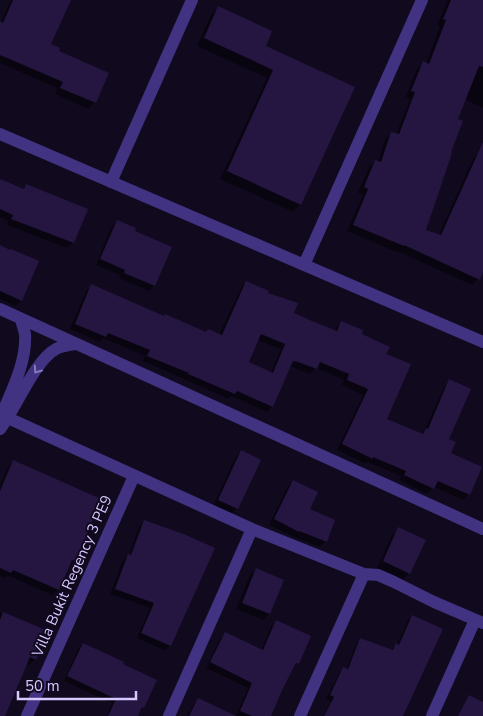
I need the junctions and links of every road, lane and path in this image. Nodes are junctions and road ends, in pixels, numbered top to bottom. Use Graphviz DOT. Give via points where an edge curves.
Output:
graph roads {
  1 [pos="192,0"];
  2 [pos="422,0"];
  3 [pos="0,134"];
  4 [pos="111,182"];
  5 [pos="304,265"];
  6 [pos="0,309"];
  7 [pos="21,319"];
  8 [pos="482,338"];
  9 [pos="75,344"];
  10 [pos="2,420"];
  11 [pos="134,476"];
  12 [pos="252,529"];
  13 [pos="483,529"];
  14 [pos="364,574"];
  15 [pos="479,622"];
  16 [pos="28,716"];
  17 [pos="169,716"];
  18 [pos="300,716"];
  19 [pos="432,716"];
  1 -- 4 [label="street"];
  2 -- 5 [label="street"];
  3 -- 4 [label="street"];
  4 -- 5 [label="street"];
  5 -- 8 [label="street"];
  6 -- 7 [label="street"];
  7 -- 9 [label="street"];
  7 -- 10 [label="street" via="25,333 24,348"];
  9 -- 10 [label="street, one-way" via="57,348 49,354"];
  9 -- 13 [label="street"];
  10 -- 11 [label="street"];
  11 -- 12 [label="street"];
  11 -- 16 [label="street, Villa Bukit Regency 3 PE9"];
  12 -- 14 [label="street"];
  12 -- 17 [label="street"];
  14 -- 15 [label="street" via="378,575"];
  14 -- 18 [label="street"];
  15 -- 19 [label="street"];
}
